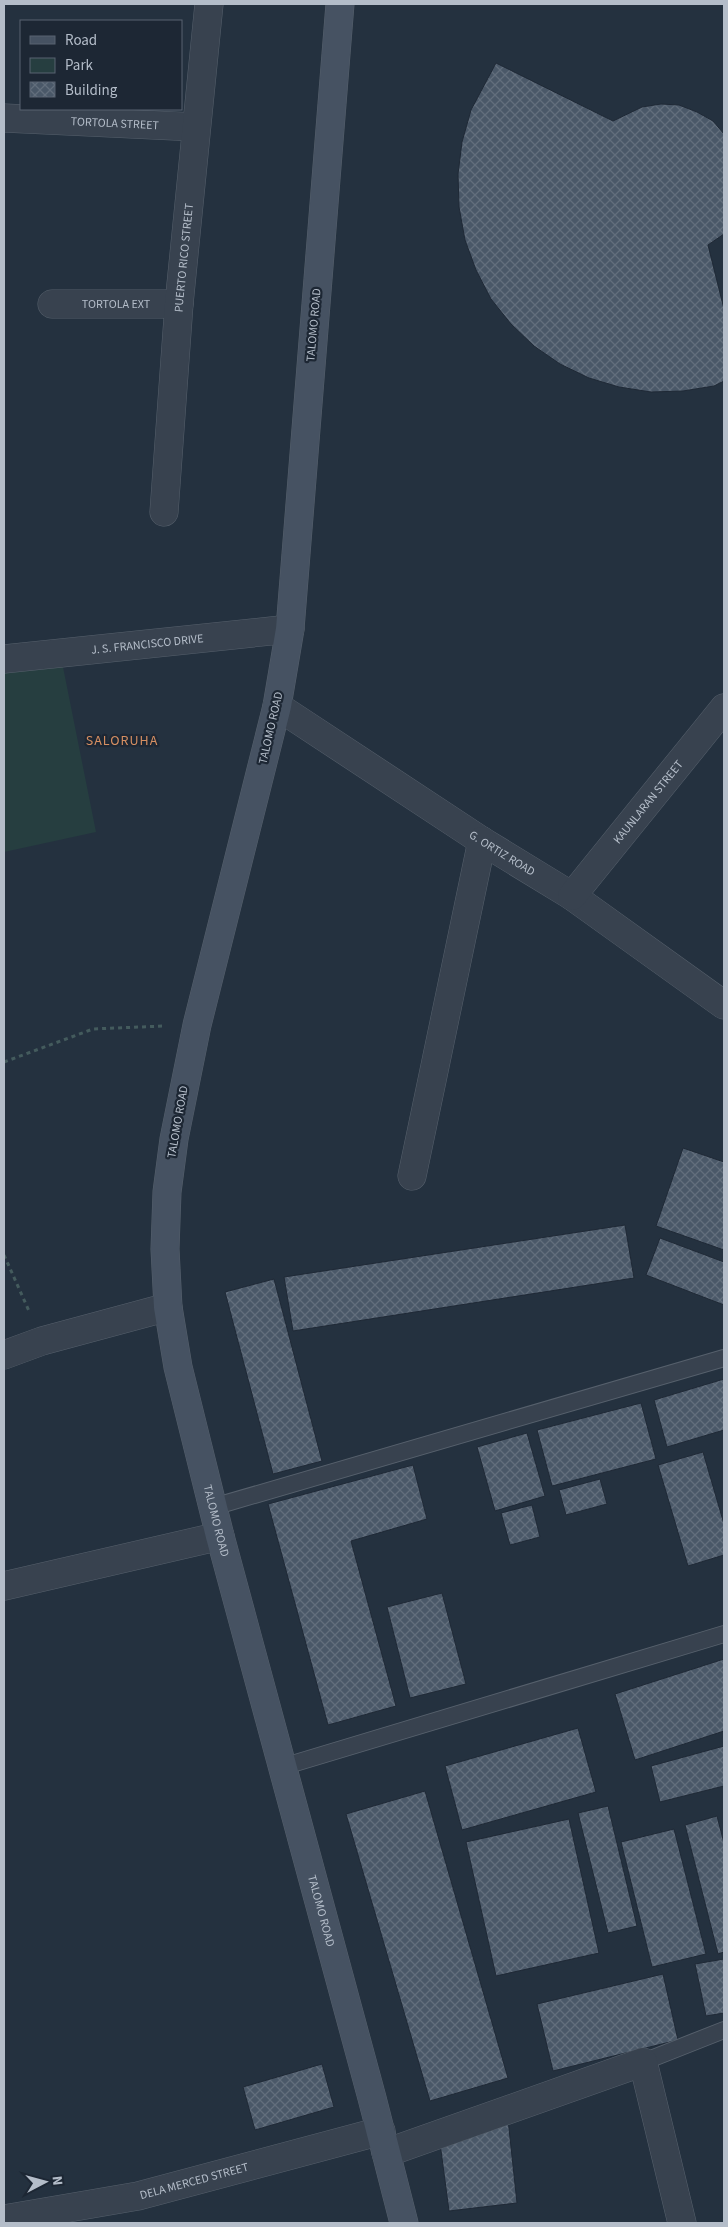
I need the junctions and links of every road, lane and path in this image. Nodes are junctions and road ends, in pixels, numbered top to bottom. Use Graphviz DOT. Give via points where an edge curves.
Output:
graph roads {
  1 [pos="209,4"];
  2 [pos="340,4"];
  3 [pos="4,118"];
  4 [pos="196,127"];
  5 [pos="52,304"];
  6 [pos="179,304"];
  7 [pos="164,512"];
  8 [pos="290,629"];
  9 [pos="4,658"];
  10 [pos="277,706"];
  11 [pos="724,708"];
  12 [pos="482,841"];
  13 [pos="572,896"];
  14 [pos="724,1005"];
  15 [pos="197,1025"];
  16 [pos="4,1062"];
  17 [pos="412,1176"];
  18 [pos="4,1256"];
  19 [pos="168,1307"];
  20 [pos="42,1341"];
  21 [pos="4,1355"];
  22 [pos="724,1358"];
  23 [pos="213,1506"];
  24 [pos="220,1536"];
  25 [pos="4,1586"];
  26 [pos="724,1634"];
  27 [pos="282,1767"];
  28 [pos="724,2030"];
  29 [pos="642,2062"];
  30 [pos="383,2142"];
  31 [pos="4,2219"];
  32 [pos="404,2223"];
  33 [pos="682,2223"];
  1 -- 4 [label="street, PUERTO RICO STREET"];
  2 -- 8 [label="street, TALOMO ROAD"];
  3 -- 4 [label="street, TORTOLA STREET"];
  4 -- 6 [label="street, PUERTO RICO STREET"];
  5 -- 6 [label="street, TORTOLA EXT"];
  6 -- 7 [label="street, PUERTO RICO STREET"];
  8 -- 9 [label="street, J. S. FRANCISCO DRIVE"];
  8 -- 10 [label="street, TALOMO ROAD"];
  10 -- 12 [label="street, G. ORTIZ ROAD"];
  10 -- 15 [label="street, TALOMO ROAD"];
  11 -- 13 [label="street, KAUNLARAN STREET"];
  12 -- 13 [label="street, G. ORTIZ ROAD"];
  12 -- 17 [label="street"];
  13 -- 14 [label="street, G. ORTIZ ROAD"];
  15 -- 16 [label="path" via="93,1029"];
  15 -- 19 [label="street, TALOMO ROAD" via="167,1192"];
  18 -- 20 [label="path"];
  19 -- 20 [label="street"];
  19 -- 23 [label="street, TALOMO ROAD" via="178,1367"];
  20 -- 21 [label="street"];
  22 -- 23 [label="lane"];
  23 -- 24 [label="street, TALOMO ROAD"];
  24 -- 25 [label="street"];
  24 -- 27 [label="street, TALOMO ROAD"];
  26 -- 27 [label="lane"];
  27 -- 30 [label="street, TALOMO ROAD"];
  28 -- 29 [label="lane"];
  29 -- 30 [label="street, DELA MERCED STREET"];
  29 -- 33 [label="street"];
  30 -- 31 [label="street, DELA MERCED STREET" via="138,2196"];
  30 -- 32 [label="street, TALOMO ROAD"];
}
